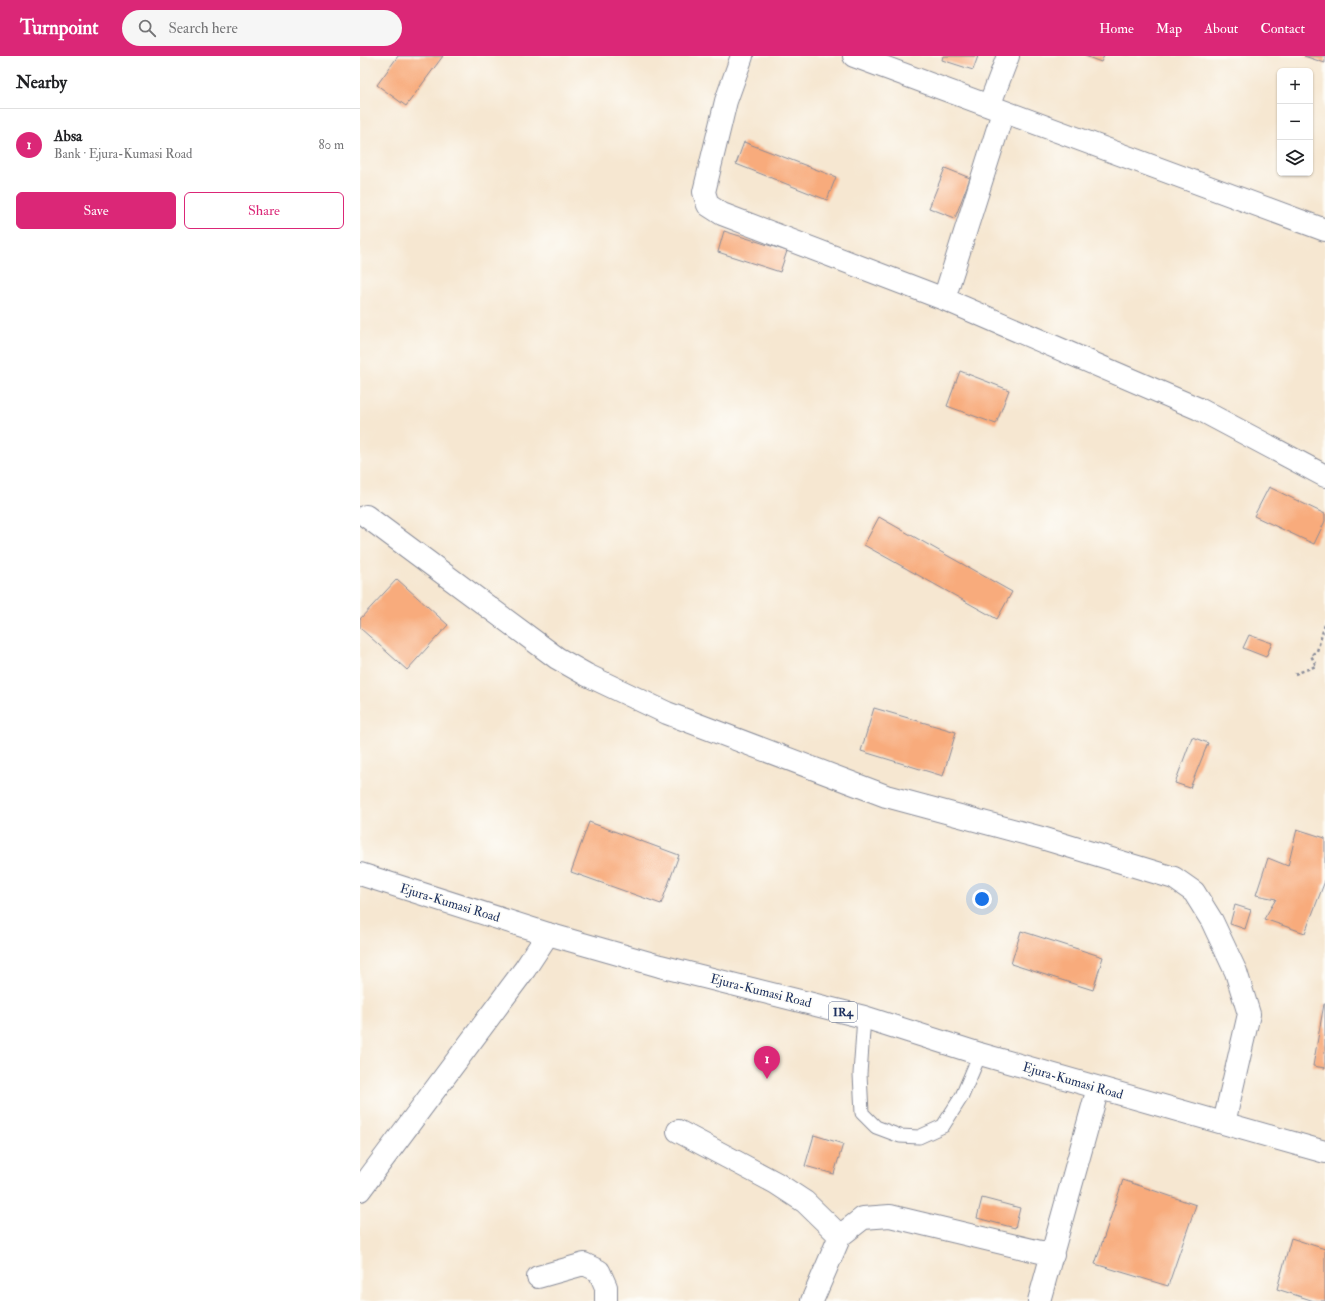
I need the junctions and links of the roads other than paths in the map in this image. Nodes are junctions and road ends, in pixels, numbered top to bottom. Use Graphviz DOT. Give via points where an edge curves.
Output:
graph roads {
  1 [pos="742,56"];
  2 [pos="854,56"];
  3 [pos="1008,56"];
  4 [pos="996,109"];
  5 [pos="1325,230"];
  6 [pos="944,299"];
  7 [pos="1325,476"];
  8 [pos="366,516"];
  9 [pos="360,874"];
  10 [pos="548,934"];
  11 [pos="864,1017"];
  12 [pos="980,1054"];
  13 [pos="1098,1088"];
  14 [pos="1224,1124"];
  15 [pos="678,1131"];
  16 [pos="1325,1152"];
  17 [pos="360,1190"];
  18 [pos="840,1236"];
  19 [pos="1052,1256"];
  20 [pos="538,1278"];
  21 [pos="606,1301"];
  22 [pos="812,1301"];
  23 [pos="1038,1301"];
  1 -- 6 [label="street" via="726,101 704,192 708,205 722,214"];
  2 -- 4 [label="street"];
  3 -- 4 [label="street"];
  4 -- 5 [label="street"];
  4 -- 6 [label="street"];
  6 -- 7 [label="street" via="1199,409"];
  8 -- 14 [label="street" via="557,658 667,713 886,796 1042,838 1174,878 1194,892 1212,921 1236,972 1249,1014"];
  9 -- 10 [label="street, Ejura-Kumasi Road / IR4"];
  10 -- 11 [label="street, Ejura-Kumasi Road / IR4" via="660,966"];
  10 -- 17 [label="street" via="526,969"];
  11 -- 12 [label="street, Ejura-Kumasi Road / IR4"];
  11 -- 12 [label="lane" via="860,1074 862,1113 876,1128 900,1136 918,1137 943,1126 962,1096"];
  12 -- 13 [label="street, Ejura-Kumasi Road / IR4"];
  13 -- 14 [label="street, Ejura-Kumasi Road / IR4"];
  13 -- 19 [label="street"];
  14 -- 16 [label="street, Ejura-Kumasi Road / IR4"];
  15 -- 18 [label="street" via="776,1182 806,1202"];
  18 -- 19 [label="street" via="863,1218 890,1216"];
  18 -- 22 [label="street"];
  19 -- 23 [label="street"];
  20 -- 21 [label="street" via="584,1264 599,1271 606,1287"];
}
